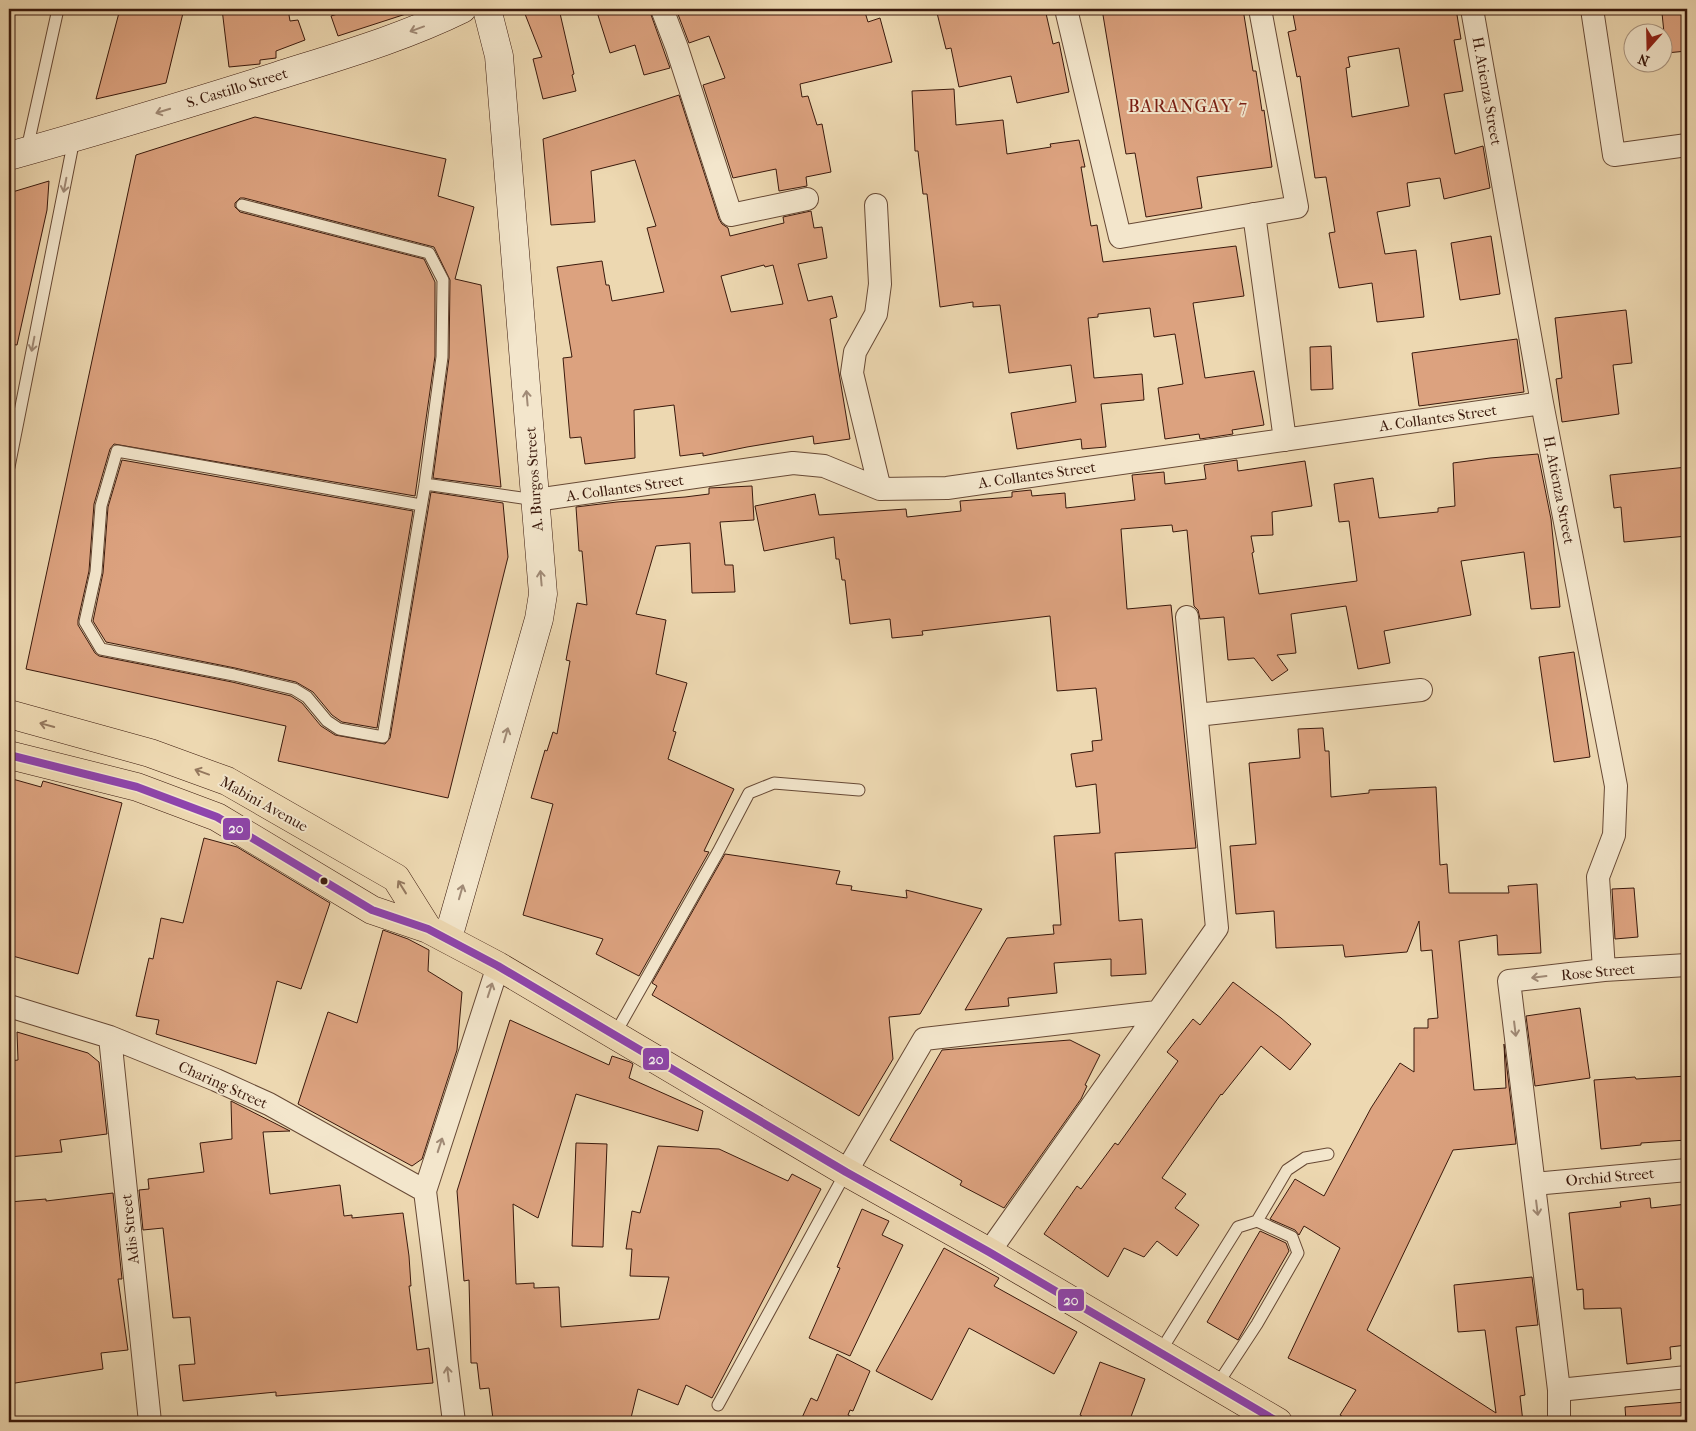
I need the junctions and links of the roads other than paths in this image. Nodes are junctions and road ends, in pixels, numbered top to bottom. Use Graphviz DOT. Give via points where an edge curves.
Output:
graph roads {
  1 [pos="58,9"];
  2 [pos="462,9"];
  3 [pos="487,9"];
  4 [pos="662,9"];
  5 [pos="1066,9"];
  6 [pos="1260,9"];
  7 [pos="1472,9"];
  8 [pos="1592,9"];
  9 [pos="75,137"];
  10 [pos="1687,145"];
  11 [pos="18,154"];
  12 [pos="807,199"];
  13 [pos="242,205"];
  14 [pos="876,206"];
  15 [pos="1254,214"];
  16 [pos="1542,403"];
  17 [pos="1286,440"];
  18 [pos="11,441"];
  19 [pos="9,467"];
  20 [pos="425,484"];
  21 [pos="880,489"];
  22 [pos="536,500"];
  23 [pos="421,505"];
  24 [pos="1187,617"];
  25 [pos="1421,690"];
  26 [pos="9,714"];
  27 [pos="1197,715"];
  28 [pos="9,755"];
  29 [pos="859,790"];
  30 [pos="438,934"];
  31 [pos="1687,964"];
  32 [pos="498,966"];
  33 [pos="1604,970"];
  34 [pos="9,1006"];
  35 [pos="1157,1012"];
  36 [pos="615,1034"];
  37 [pos="110,1037"];
  38 [pos="1328,1154"];
  39 [pos="1687,1170"];
  40 [pos="846,1172"];
  41 [pos="1534,1184"];
  42 [pos="425,1191"];
  43 [pos="1257,1221"];
  44 [pos="989,1252"];
  45 [pos="1160,1352"];
  46 [pos="1687,1377"];
  47 [pos="1217,1385"];
  48 [pos="1559,1390"];
  49 [pos="718,1405"];
  50 [pos="1268,1416"];
  51 [pos="150,1422"];
  52 [pos="454,1422"];
  53 [pos="1559,1422"];
  1 -- 11 [label="lane"];
  2 -- 9 [label="street, S. Castillo Street, one-way" via="370,47"];
  22 -- 3 [label="street, A. Burgos Street, one-way" via="499,56"];
  4 -- 12 [label="street" via="678,48 731,215"];
  5 -- 15 [label="street" via="1120,238"];
  6 -- 15 [label="street" via="1297,207"];
  7 -- 16 [label="street, H. Atienza Street"];
  8 -- 10 [label="street" via="1614,155"];
  9 -- 11 [label="street, S. Castillo Street"];
  9 -- 18 [label="lane, one-way"];
  13 -- 20 [label="lane" via="429,253 443,280 442,347"];
  14 -- 21 [label="street" via="880,284 876,314 855,352 852,373"];
  15 -- 17 [label="street"];
  16 -- 17 [label="street, A. Collantes Street"];
  16 -- 33 [label="street, H. Atienza Street" via="1616,786 1614,835 1598,877"];
  17 -- 21 [label="street, A. Collantes Street" via="947,488"];
  18 -- 19 [label="lane"];
  20 -- 22 [label="lane"];
  20 -- 23 [label="lane"];
  21 -- 22 [label="street, A. Collantes Street" via="824,466 793,463"];
  30 -- 22 [label="street, A. Burgos Street, one-way" via="539,619 543,594"];
  23 -- 23 [label="lane" via="116,451 101,506 96,572 85,622 101,650 294,689 339,728 382,737"];
  24 -- 27 [label="street"];
  25 -- 27 [label="street"];
  30 -- 26 [label="main road, Mabini Avenue, one-way" via="396,878 227,781 150,753"];
  27 -- 35 [label="street" via="1216,928"];
  28 -- 30 [label="main road, Mabini Avenue" via="137,787 217,817 372,910"];
  29 -- 36 [label="lane" via="774,784 749,793"];
  30 -- 32 [label="main road, Mabini Avenue"];
  31 -- 33 [label="street, Rose Street"];
  32 -- 36 [label="main road, Mabini Avenue"];
  42 -- 32 [label="street, one-way"];
  33 -- 41 [label="street, Rose Street, one-way" via="1509,981"];
  34 -- 37 [label="street, Charing Street"];
  35 -- 40 [label="street" via="924,1039"];
  35 -- 44 [label="street"];
  36 -- 40 [label="main road, Mabini Avenue"];
  37 -- 42 [label="street, Charing Street" via="269,1104"];
  37 -- 51 [label="street, Adis Street"];
  38 -- 43 [label="lane" via="1305,1158 1287,1170"];
  39 -- 41 [label="street, Orchid Street"];
  40 -- 44 [label="main road, Mabini Avenue"];
  40 -- 49 [label="lane"];
  41 -- 48 [label="street, one-way"];
  52 -- 42 [label="street, one-way"];
  43 -- 45 [label="lane" via="1238,1227"];
  43 -- 47 [label="lane" via="1292,1237 1298,1253"];
  44 -- 45 [label="main road, Mabini Avenue"];
  45 -- 47 [label="main road, Mabini Avenue"];
  46 -- 48 [label="street"];
  47 -- 50 [label="main road, Mabini Avenue"];
  48 -- 53 [label="street"];
}
